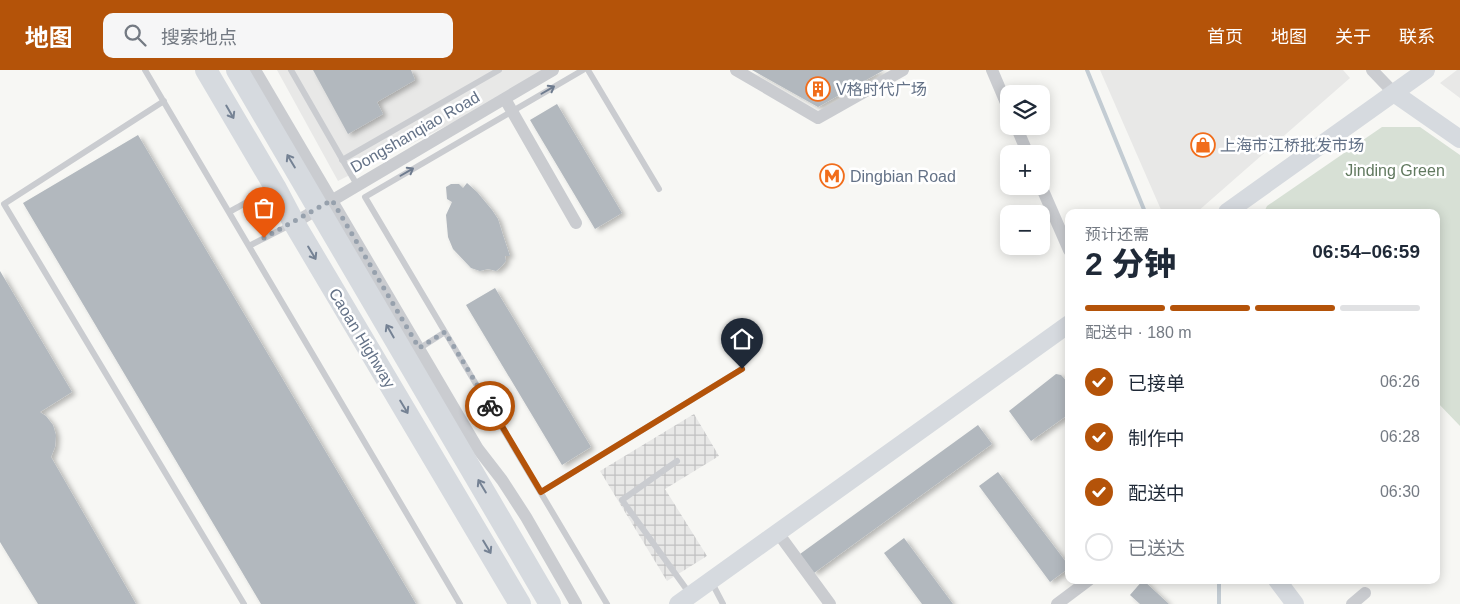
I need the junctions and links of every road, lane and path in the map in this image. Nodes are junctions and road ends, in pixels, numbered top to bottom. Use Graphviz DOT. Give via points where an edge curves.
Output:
graph roads {
  1 [pos="146,70"];
  2 [pos="206,70"];
  3 [pos="237,70"];
  4 [pos="255,70"];
  5 [pos="291,70"];
  6 [pos="499,70"];
  7 [pos="554,70"];
  8 [pos="582,70"];
  9 [pos="588,70"];
  10 [pos="736,70"];
  11 [pos="903,70"];
  12 [pos="992,70"];
  13 [pos="1372,70"];
  14 [pos="1426,70"];
  15 [pos="1000,89"];
  16 [pos="1394,93"];
  17 [pos="505,99"];
  18 [pos="164,101"];
  19 [pos="512,111"];
  20 [pos="1460,139"];
  21 [pos="342,160"];
  22 [pos="357,186"];
  23 [pos="275,187"];
  24 [pos="659,188"];
  25 [pos="1045,195"];
  26 [pos="325,204"];
  27 [pos="1231,209"];
  28 [pos="229,212"];
  29 [pos="576,222"];
  30 [pos="294,223"];
  31 [pos="1065,241"];
  32 [pos="249,246"];
  33 [pos="1065,327"];
  34 [pos="445,332"];
  35 [pos="412,353"];
  36 [pos="742,369"];
  37 [pos="677,461"];
  38 [pos="541,492"];
  39 [pos="778,533"];
  40 [pos="711,580"];
  41 [pos="1084,584"];
  42 [pos="1280,584"];
  43 [pos="1365,593"];
  44 [pos="684,599"];
  45 [pos="244,604"];
  46 [pos="460,604"];
  47 [pos="520,604"];
  48 [pos="550,604"];
  49 [pos="576,604"];
  50 [pos="607,604"];
  51 [pos="723,604"];
  52 [pos="830,604"];
  53 [pos="1057,604"];
  54 [pos="1295,604"];
  55 [pos="1352,604"];
  1 -- 18 [label="lane"];
  2 -- 23 [label="highway, Caoan Highway, one-way"];
  26 -- 3 [label="highway, Caoan Highway, one-way"];
  4 -- 26 [label="street"];
  5 -- 21 [label="lane"];
  6 -- 21 [label="lane"];
  7 -- 17 [label="street, Dongshanqiao Road"];
  19 -- 8 [label="lane, one-way"];
  9 -- 24 [label="lane"];
  10 -- 11 [label="street" via="818,118"];
  12 -- 15 [label="street"];
  13 -- 16 [label="street"];
  14 -- 16 [label="street"];
  16 -- 20 [label="street"];
  16 -- 27 [label="street"];
  17 -- 19 [label="street"];
  17 -- 22 [label="street, Dongshanqiao Road"];
  18 -- 28 [label="lane"];
  18 -- 45 [label="lane" via="4,204"];
  19 -- 29 [label="street"];
  34 -- 19 [label="lane, one-way" via="365,197"];
  21 -- 22 [label="lane"];
  22 -- 26 [label="street, Dongshanqiao Road"];
  23 -- 28 [label="lane"];
  23 -- 30 [label="highway, Caoan Highway"];
  25 -- 31 [label="street"];
  26 -- 30 [label="street, Dongshanqiao Road"];
  26 -- 35 [label="highway, Caoan Highway"];
  28 -- 32 [label="lane"];
  30 -- 32 [label="lane"];
  30 -- 47 [label="highway, Caoan Highway, one-way"];
  32 -- 46 [label="lane"];
  33 -- 39 [label="street"];
  34 -- 35 [label="lane"];
  34 -- 38 [label="lane"];
  48 -- 35 [label="highway, Caoan Highway, one-way"];
  35 -- 49 [label="street" via="526,516"];
  36 -- 38 [label="lane"];
  37 -- 44 [label="lane" via="622,500"];
  38 -- 50 [label="lane"];
  39 -- 40 [label="street"];
  39 -- 52 [label="street"];
  40 -- 44 [label="street"];
  40 -- 51 [label="lane"];
  41 -- 53 [label="street"];
  42 -- 54 [label="street"];
  43 -- 55 [label="street"];
}
